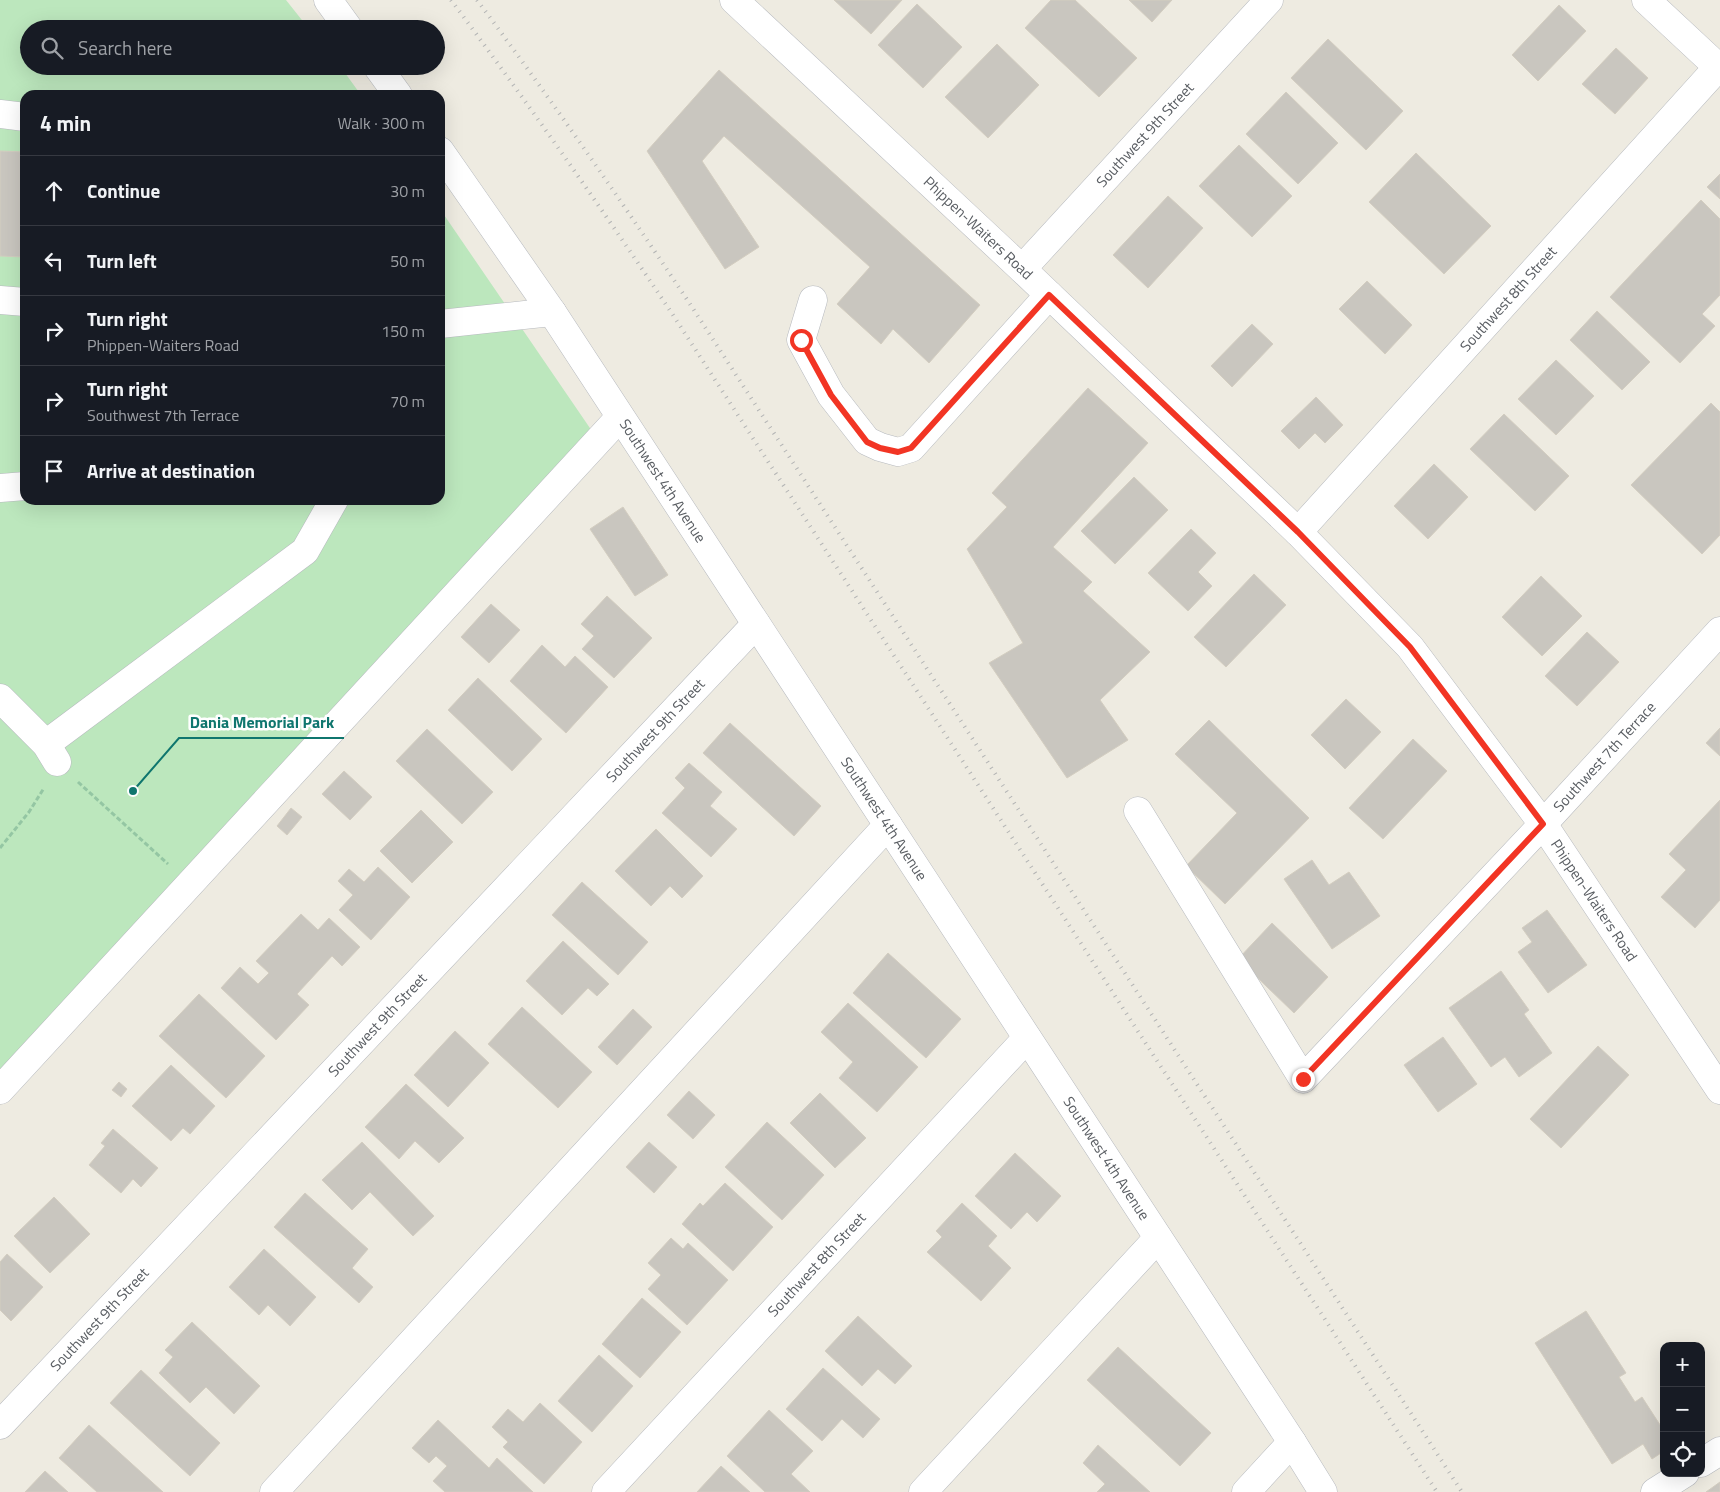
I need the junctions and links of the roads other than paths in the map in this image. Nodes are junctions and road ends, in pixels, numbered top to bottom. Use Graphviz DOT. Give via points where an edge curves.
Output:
graph roads {
  1 [pos="328,0"];
  2 [pos="1269,0"];
  3 [pos="1646,0"];
  4 [pos="745,4"];
  5 [pos="342,20"];
  6 [pos="1719,67"];
  7 [pos="384,75"];
  8 [pos="394,90"];
  9 [pos="0,114"];
  10 [pos="20,116"];
  11 [pos="445,158"];
  12 [pos="1022,269"];
  13 [pos="1049,295"];
  14 [pos="0,300"];
  15 [pos="813,300"];
  16 [pos="20,302"];
  17 [pos="552,312"];
  18 [pos="445,323"];
  19 [pos="620,417"];
  20 [pos="20,486"];
  21 [pos="0,488"];
  22 [pos="331,505"];
  23 [pos="1298,532"];
  24 [pos="756,624"];
  25 [pos="1720,630"];
  26 [pos="0,698"];
  27 [pos="1138,811"];
  28 [pos="1543,824"];
  29 [pos="888,825"];
  30 [pos="1027,1038"];
  31 [pos="0,1090"];
  32 [pos="1720,1090"];
  33 [pos="1158,1238"];
  34 [pos="0,1425"];
  35 [pos="1292,1442"];
  36 [pos="1720,1451"];
  37 [pos="1705,1460"];
  38 [pos="1679,1477"];
  39 [pos="274,1492"];
  40 [pos="606,1492"];
  41 [pos="923,1492"];
  42 [pos="1246,1492"];
  43 [pos="1323,1492"];
  44 [pos="1655,1492"];
  1 -- 5 [label="street"];
  2 -- 12 [label="street, Southwest 9th Street"];
  3 -- 6 [label="street"];
  4 -- 12 [label="street, Phippen-Waiters Road"];
  6 -- 23 [label="street, Southwest 8th Street"];
  7 -- 8 [label="street"];
  9 -- 10 [label="street"];
  11 -- 17 [label="street, Southwest 4th Avenue"];
  12 -- 13 [label="street, Phippen-Waiters Road"];
  13 -- 15 [label="street" via="911,448 898,452 867,442 831,395 801,340"];
  13 -- 23 [label="street, Phippen-Waiters Road"];
  14 -- 16 [label="street"];
  17 -- 18 [label="street"];
  17 -- 19 [label="street, Southwest 4th Avenue"];
  19 -- 24 [label="street, Southwest 4th Avenue"];
  19 -- 31 [label="street"];
  20 -- 21 [label="street"];
  22 -- 26 [label="street" via="305,551 51,753"];
  23 -- 28 [label="street, Phippen-Waiters Road" via="1410,647"];
  24 -- 29 [label="street, Southwest 4th Avenue"];
  24 -- 34 [label="street, Southwest 9th Street"];
  25 -- 28 [label="street, Southwest 7th Terrace"];
  27 -- 28 [label="street, Southwest 7th Terrace" via="1303,1079"];
  28 -- 32 [label="street, Phippen-Waiters Road"];
  29 -- 30 [label="street, Southwest 4th Avenue"];
  29 -- 39 [label="street"];
  30 -- 33 [label="street, Southwest 4th Avenue"];
  30 -- 40 [label="street, Southwest 8th Street"];
  33 -- 35 [label="street, Southwest 4th Avenue"];
  33 -- 41 [label="street"];
  35 -- 42 [label="street"];
  35 -- 43 [label="street, Southwest 4th Avenue"];
  36 -- 37 [label="street"];
  38 -- 44 [label="street"];
}
